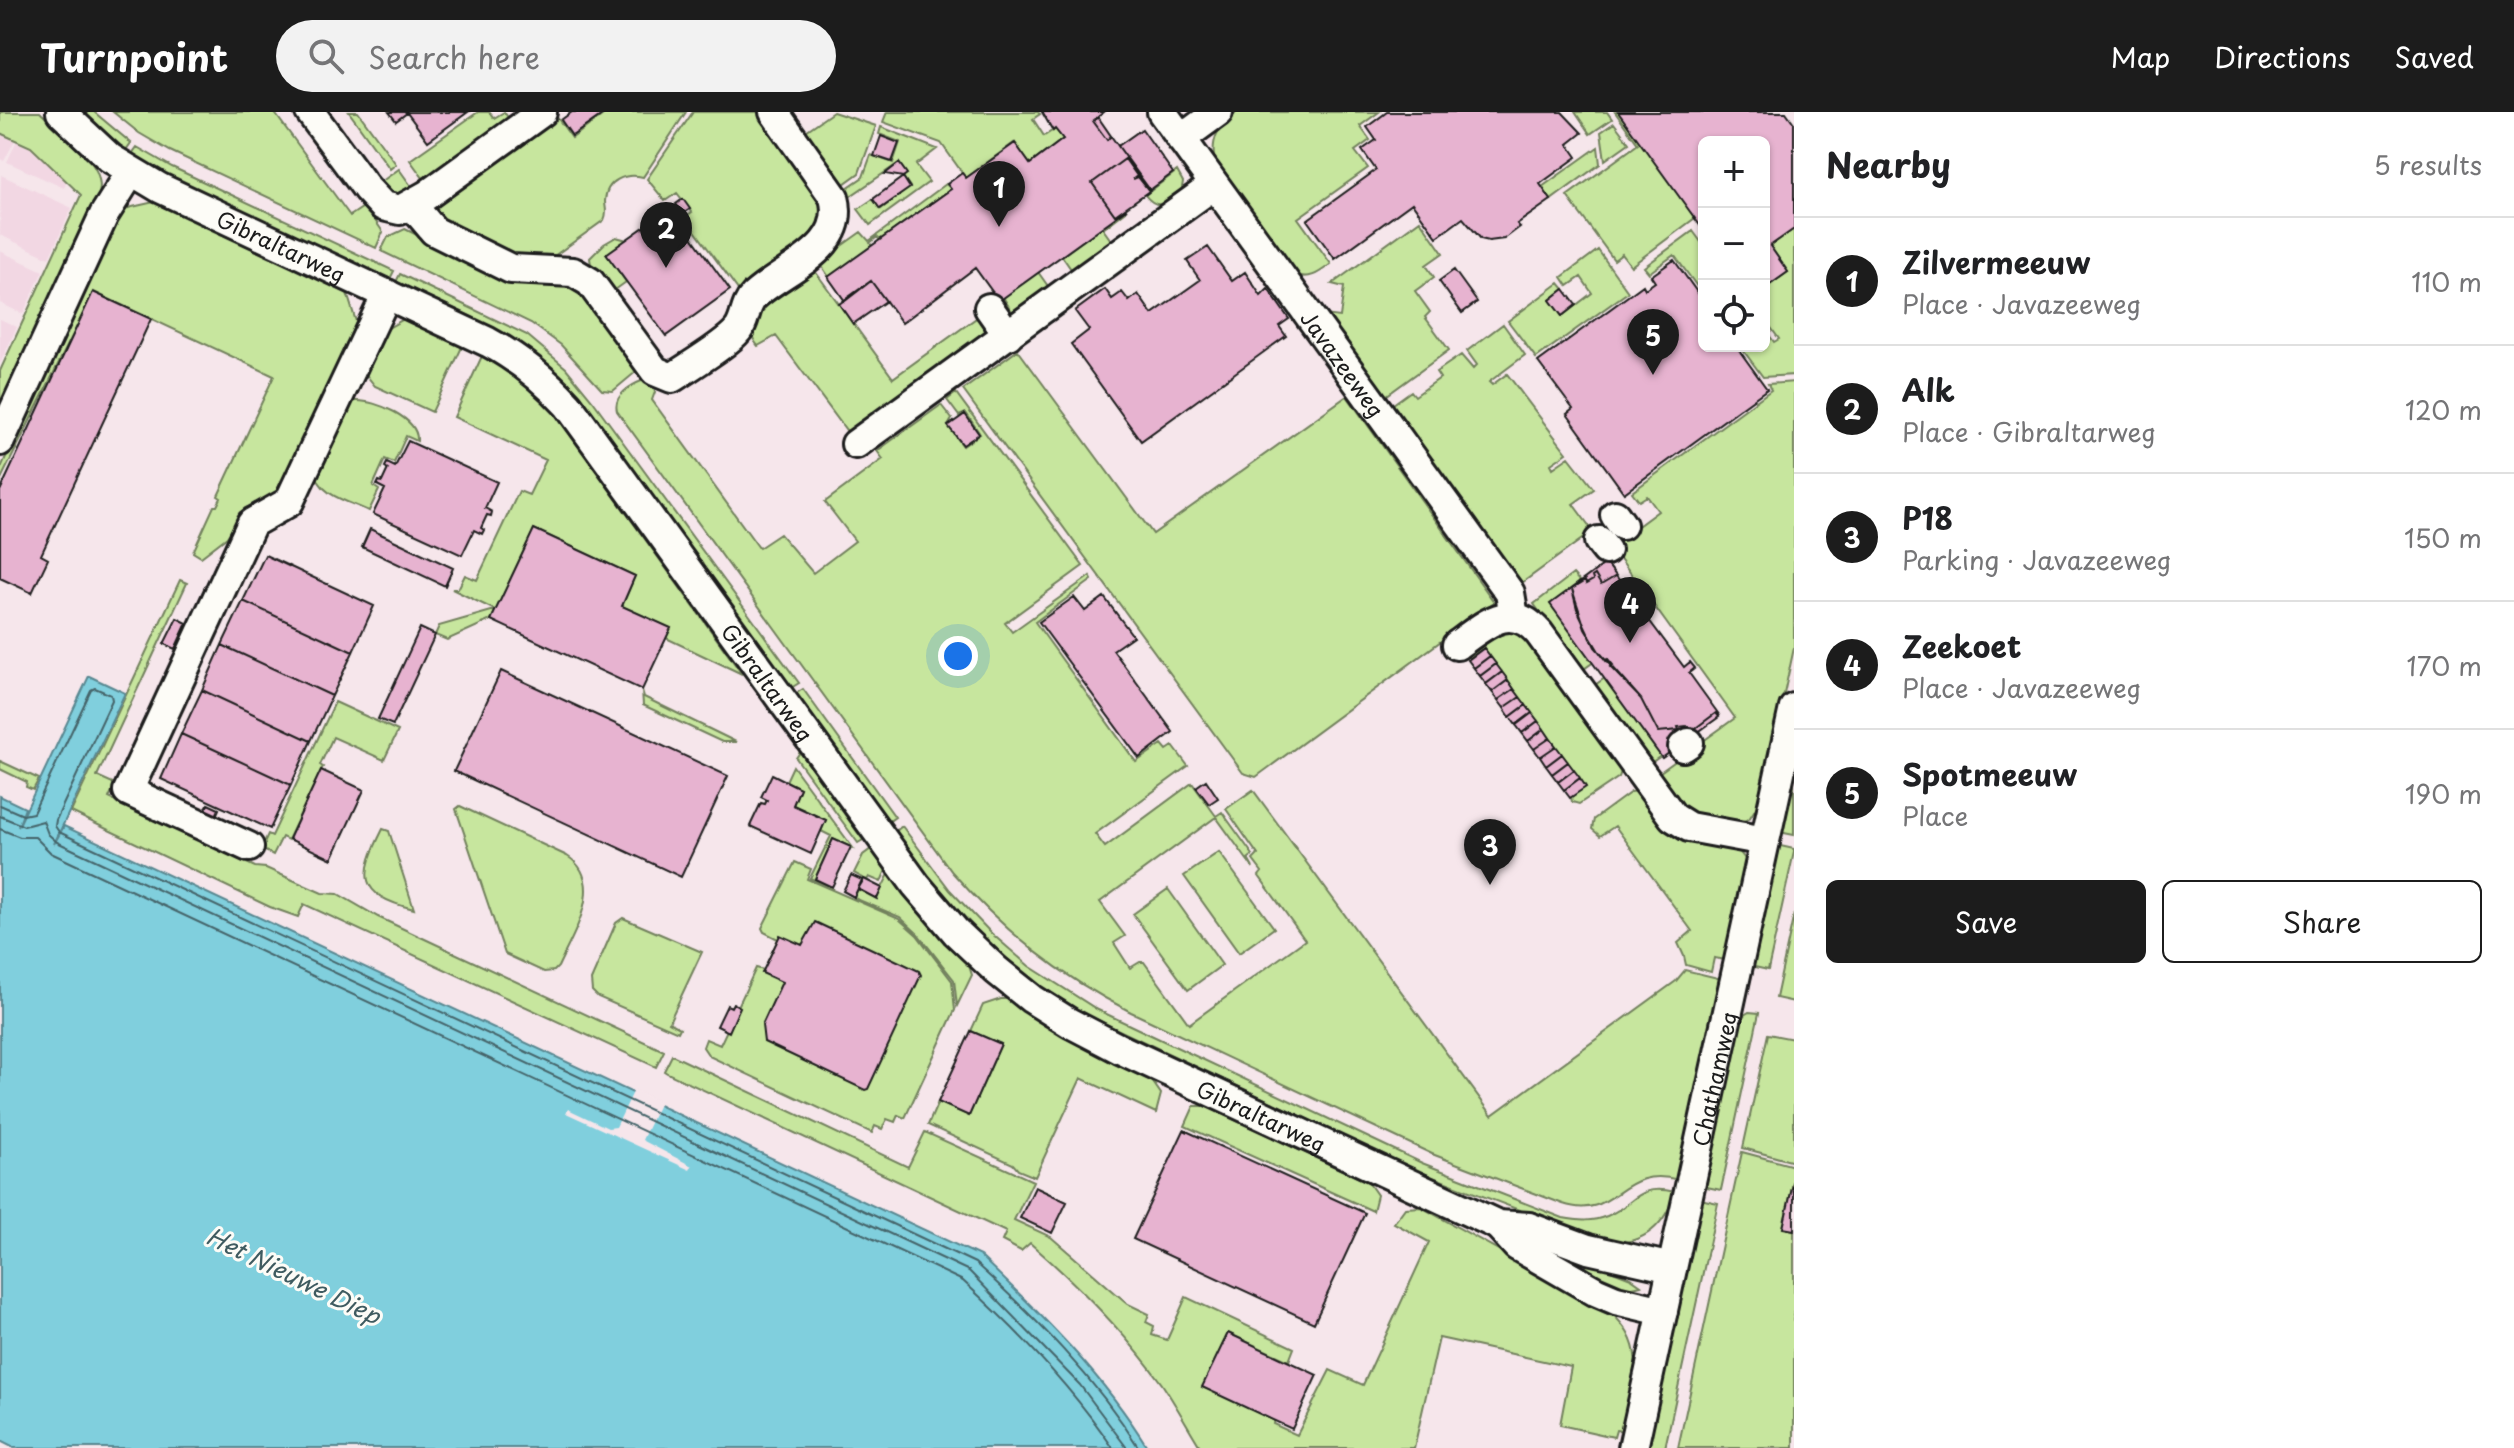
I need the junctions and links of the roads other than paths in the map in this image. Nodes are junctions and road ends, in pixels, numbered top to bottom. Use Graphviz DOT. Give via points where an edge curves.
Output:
graph roads {
  1 [pos="61,112"];
  2 [pos="310,112"];
  3 [pos="542,112"];
  4 [pos="774,112"];
  5 [pos="1162,112"];
  6 [pos="1218,112"];
  7 [pos="1181,139"];
  8 [pos="131,172"];
  9 [pos="1214,185"];
  10 [pos="412,205"];
  11 [pos="387,294"];
  12 [pos="989,308"];
  13 [pos="1008,335"];
  14 [pos="0,441"];
  15 [pos="856,444"];
  16 [pos="1514,617"];
  17 [pos="1457,645"];
  18 [pos="1794,708"];
  19 [pos="1765,841"];
  20 [pos="249,847"];
  21 [pos="1498,1225"];
  22 [pos="1672,1268"];
  23 [pos="1663,1311"];
  24 [pos="1633,1448"];
  1 -- 8 [label="street, Gibraltarweg"];
  2 -- 10 [label="street" via="377,201 393,209"];
  3 -- 10 [label="street"];
  4 -- 10 [label="street" via="834,197 834,229 820,248 750,300 733,335 672,378 655,371 582,275 508,267 434,231"];
  5 -- 7 [label="street, Javazeeweg"];
  6 -- 7 [label="street"];
  7 -- 9 [label="street, Javazeeweg"];
  8 -- 11 [label="street, Gibraltarweg"];
  8 -- 14 [label="street" via="104,215"];
  9 -- 13 [label="street"];
  9 -- 16 [label="street, Javazeeweg" via="1510,593"];
  11 -- 20 [label="street" via="289,502 252,523 128,791"];
  11 -- 21 [label="street, Gibraltarweg" via="508,353 568,405 916,885 996,970 1032,999 1120,1049"];
  12 -- 13 [label="street"];
  13 -- 15 [label="street"];
  16 -- 17 [label="street" via="1493,619"];
  16 -- 19 [label="street" via="1539,633 1673,817 1689,827"];
  18 -- 19 [label="street, Chathamweg"];
  19 -- 22 [label="street, Chathamweg"];
  21 -- 22 [label="street, Gibraltarweg" via="1529,1227 1588,1249"];
  21 -- 23 [label="street, Gibraltarweg" via="1517,1246 1595,1291"];
  22 -- 23 [label="street, Chathamweg"];
  23 -- 24 [label="street, Chathamweg"];
}
